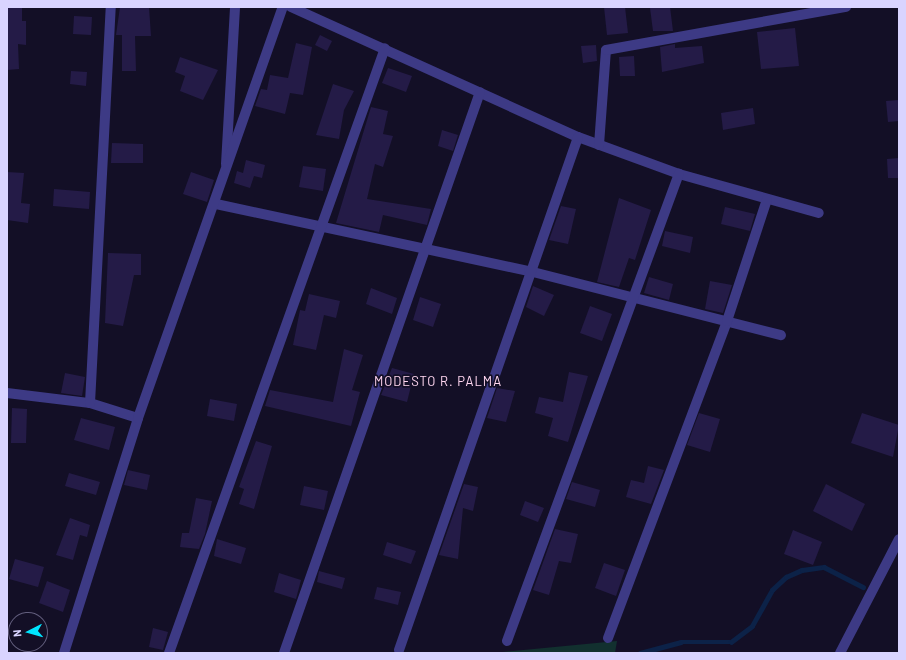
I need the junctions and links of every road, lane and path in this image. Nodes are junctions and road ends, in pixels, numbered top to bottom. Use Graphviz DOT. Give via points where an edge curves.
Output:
graph roads {
  1 [pos="111,7"];
  2 [pos="235,7"];
  3 [pos="283,7"];
  4 [pos="291,7"];
  5 [pos="846,7"];
  6 [pos="385,48"];
  7 [pos="480,92"];
  8 [pos="578,137"];
  9 [pos="599,145"];
  10 [pos="679,174"];
  11 [pos="225,176"];
  12 [pos="767,198"];
  13 [pos="216,204"];
  14 [pos="819,213"];
  15 [pos="321,226"];
  16 [pos="424,247"];
  17 [pos="529,271"];
  18 [pos="633,297"];
  19 [pos="727,321"];
  20 [pos="781,336"];
  21 [pos="7,393"];
  22 [pos="90,403"];
  23 [pos="138,418"];
  24 [pos="899,539"];
  25 [pos="608,638"];
  26 [pos="507,641"];
  27 [pos="399,650"];
  28 [pos="64,653"];
  29 [pos="169,653"];
  30 [pos="284,653"];
  31 [pos="840,653"];
  1 -- 22 [label="street"];
  2 -- 11 [label="street"];
  3 -- 11 [label="street"];
  4 -- 6 [label="street"];
  5 -- 9 [label="street" via="606,50"];
  6 -- 7 [label="street"];
  6 -- 15 [label="street"];
  7 -- 8 [label="street"];
  7 -- 16 [label="street"];
  8 -- 9 [label="street"];
  8 -- 17 [label="street"];
  9 -- 10 [label="street"];
  10 -- 12 [label="street"];
  10 -- 18 [label="street"];
  11 -- 13 [label="street"];
  12 -- 14 [label="street"];
  12 -- 19 [label="street"];
  13 -- 15 [label="street"];
  13 -- 23 [label="street"];
  15 -- 16 [label="street"];
  15 -- 29 [label="street"];
  16 -- 17 [label="street"];
  16 -- 30 [label="street"];
  17 -- 18 [label="street"];
  17 -- 27 [label="street"];
  18 -- 19 [label="street"];
  18 -- 26 [label="street"];
  19 -- 20 [label="street"];
  19 -- 25 [label="street"];
  21 -- 22 [label="street"];
  22 -- 23 [label="street"];
  23 -- 28 [label="street"];
  24 -- 31 [label="street"];
}
